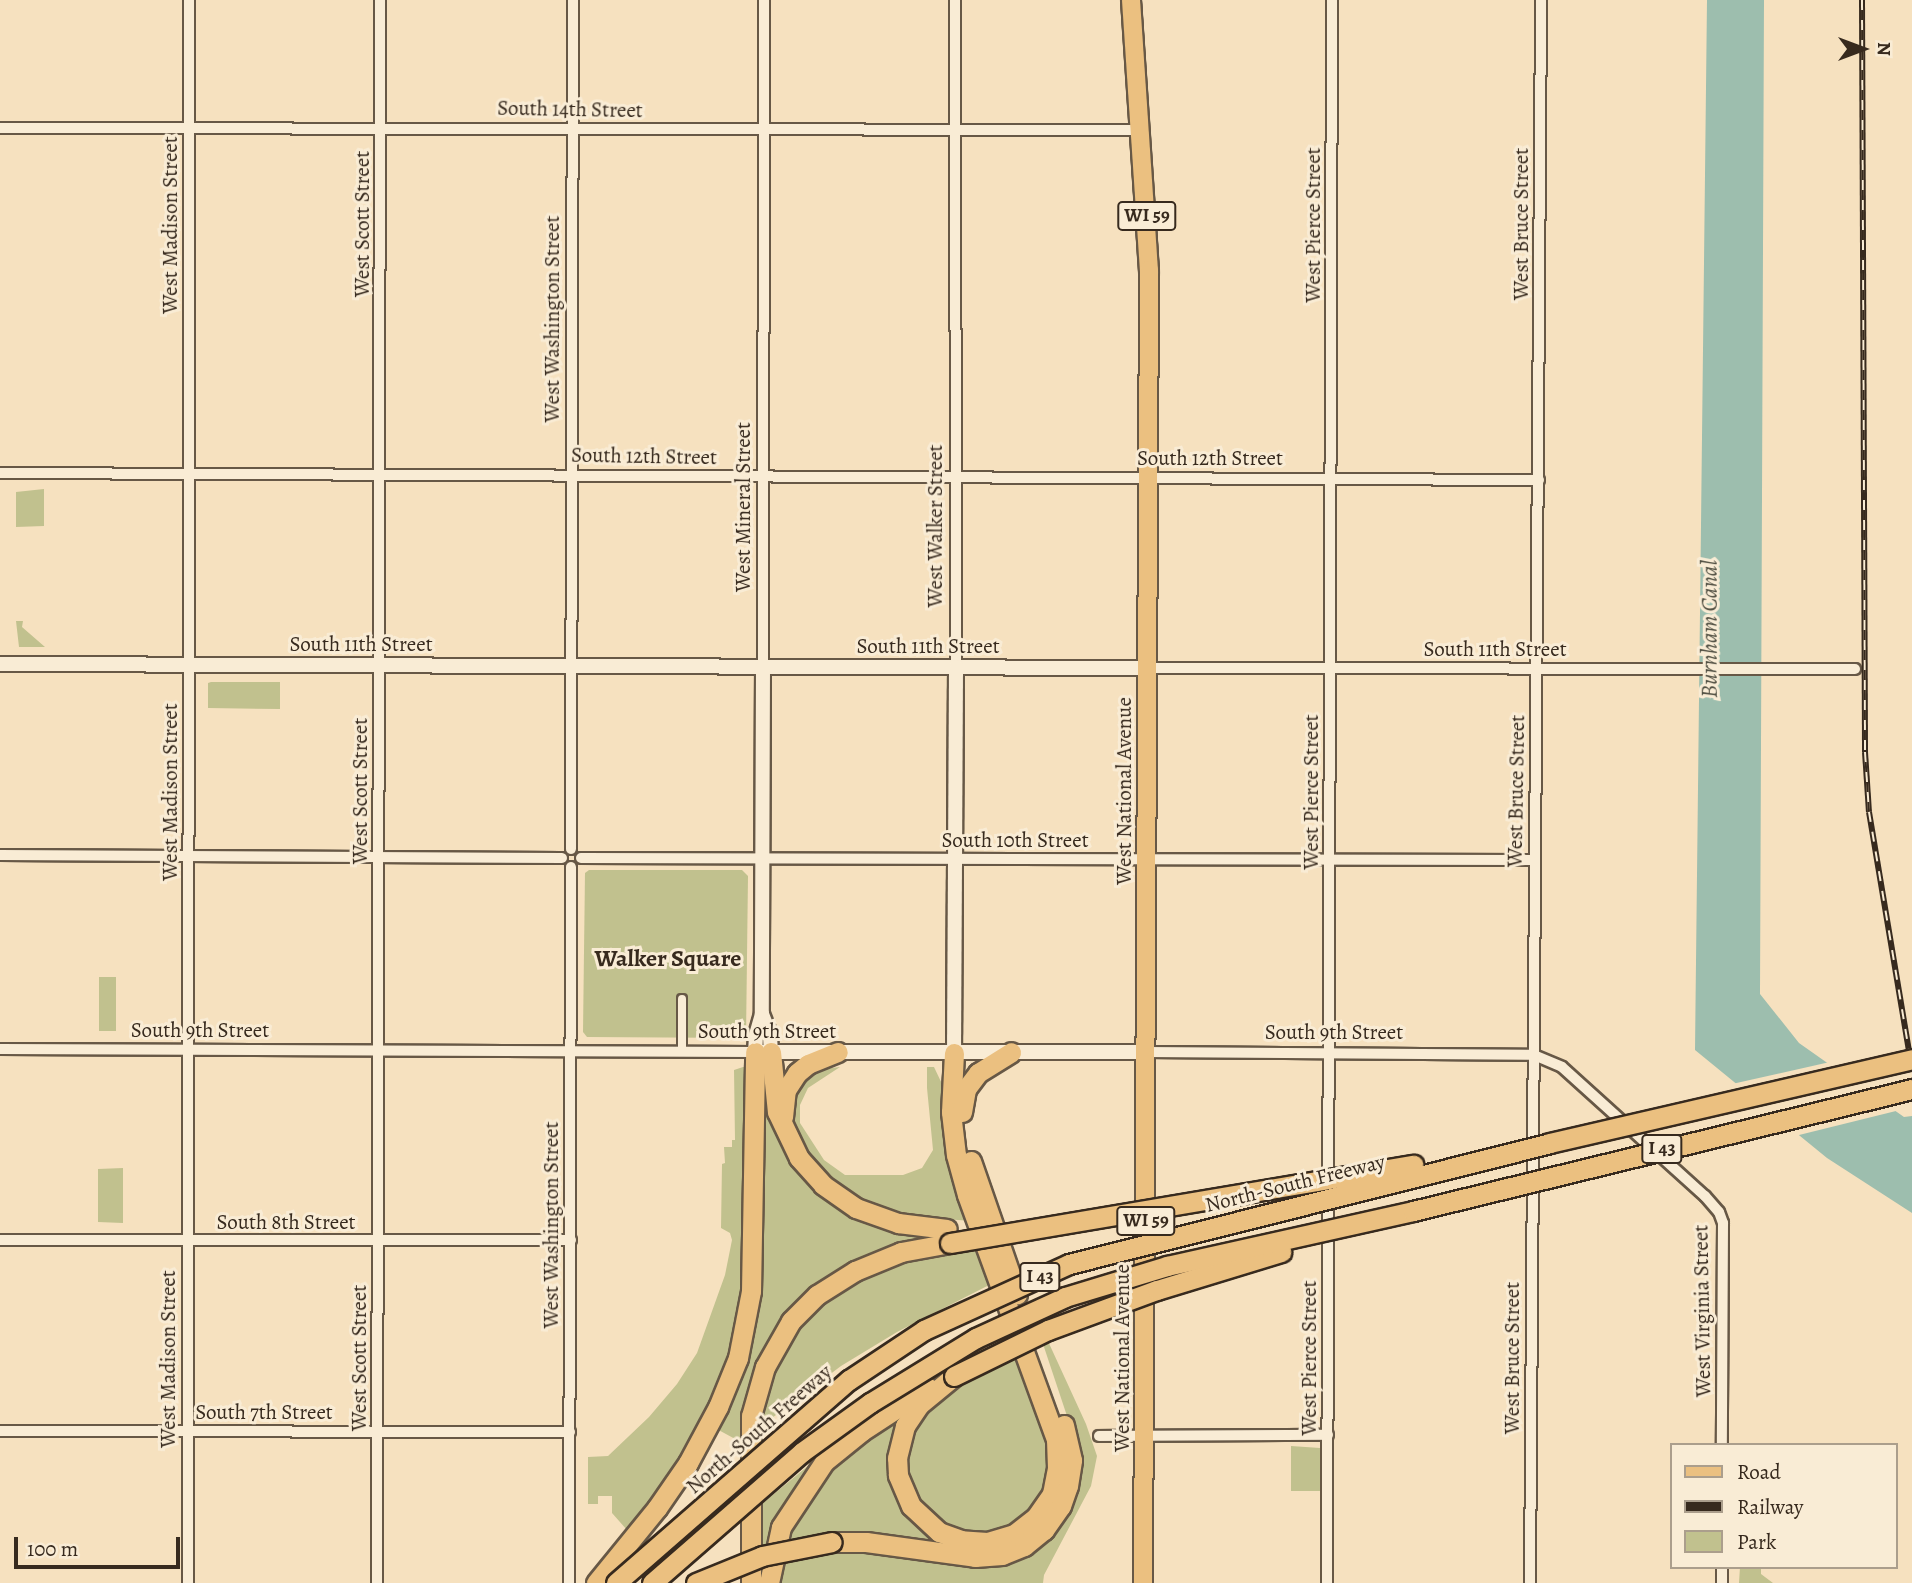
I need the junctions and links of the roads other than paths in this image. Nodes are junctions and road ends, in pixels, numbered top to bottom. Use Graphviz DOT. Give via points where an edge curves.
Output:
graph roads {
  1 [pos="189,0"];
  2 [pos="380,0"];
  3 [pos="573,0"];
  4 [pos="764,0"];
  5 [pos="955,0"];
  6 [pos="1131,0"];
  7 [pos="1332,0"];
  8 [pos="1541,0"];
  9 [pos="0,128"];
  10 [pos="382,128"];
  11 [pos="573,128"];
  12 [pos="189,129"];
  13 [pos="955,129"];
  14 [pos="763,130"];
  15 [pos="1140,130"];
  16 [pos="0,473"];
  17 [pos="190,474"];
  18 [pos="570,474"];
  19 [pos="379,475"];
  20 [pos="765,476"];
  21 [pos="955,477"];
  22 [pos="1148,477"];
  23 [pos="1332,478"];
  24 [pos="1539,480"];
  25 [pos="0,664"];
  26 [pos="189,665"];
  27 [pos="379,665"];
  28 [pos="572,666"];
  29 [pos="763,667"];
  30 [pos="956,667"];
  31 [pos="1147,668"];
  32 [pos="1330,669"];
  33 [pos="1855,669"];
  34 [pos="1537,671"];
  35 [pos="566,853"];
  36 [pos="0,855"];
  37 [pos="190,857"];
  38 [pos="379,857"];
  39 [pos="580,858"];
  40 [pos="763,859"];
  41 [pos="955,859"];
  42 [pos="1146,860"];
  43 [pos="1330,860"];
  44 [pos="1534,860"];
  45 [pos="571,867"];
  46 [pos="682,999"];
  47 [pos="0,1049"];
  48 [pos="571,1050"];
  49 [pos="189,1051"];
  50 [pos="682,1051"];
  51 [pos="379,1052"];
  52 [pos="763,1052"];
  53 [pos="838,1052"];
  54 [pos="1011,1052"];
  55 [pos="1146,1052"];
  56 [pos="954,1053"];
  57 [pos="1330,1053"];
  58 [pos="1534,1055"];
  59 [pos="1912,1059"];
  60 [pos="1912,1089"];
  61 [pos="962,1112"];
  62 [pos="784,1129"];
  63 [pos="1549,1143"];
  64 [pos="1413,1211"];
  65 [pos="948,1236"];
  66 [pos="0,1240"];
  67 [pos="187,1240"];
  68 [pos="571,1240"];
  69 [pos="379,1242"];
  70 [pos="954,1376"];
  71 [pos="0,1430"];
  72 [pos="188,1432"];
  73 [pos="379,1432"];
  74 [pos="570,1432"];
  75 [pos="1328,1435"];
  76 [pos="1100,1436"];
  77 [pos="1145,1436"];
  78 [pos="1722,1443"];
  79 [pos="188,1583"];
  80 [pos="377,1583"];
  81 [pos="569,1583"];
  82 [pos="596,1583"];
  83 [pos="615,1583"];
  84 [pos="652,1583"];
  85 [pos="696,1583"];
  86 [pos="751,1583"];
  87 [pos="769,1583"];
  88 [pos="1143,1583"];
  89 [pos="1327,1583"];
  90 [pos="1530,1583"];
  1 -- 12 [label="street, West Madison Street"];
  2 -- 10 [label="street, West Scott Street"];
  3 -- 11 [label="street, West Washington Street"];
  4 -- 14 [label="street, West Mineral Street"];
  5 -- 13 [label="street, West Walker Street"];
  6 -- 15 [label="main road, West National Avenue / WI 59"];
  7 -- 23 [label="street, West Pierce Street"];
  8 -- 24 [label="street, West Bruce Street"];
  9 -- 12 [label="street, South 14th Street"];
  10 -- 11 [label="street, South 14th Street"];
  10 -- 12 [label="street, South 14th Street"];
  10 -- 19 [label="street, West Scott Street"];
  11 -- 14 [label="street, South 14th Street"];
  11 -- 18 [label="street, West Washington Street"];
  12 -- 17 [label="street, West Madison Street"];
  13 -- 14 [label="street, South 14th Street"];
  13 -- 15 [label="street, South 14th Street"];
  13 -- 21 [label="street, West Walker Street"];
  14 -- 20 [label="street, West Mineral Street"];
  15 -- 22 [label="main road, West National Avenue / WI 59" via="1148,220"];
  16 -- 17 [label="street, South 12th Street"];
  17 -- 19 [label="street, South 12th Street"];
  17 -- 26 [label="street, West Madison Street"];
  18 -- 19 [label="street, South 12th Street"];
  18 -- 20 [label="street, South 12th Street"];
  18 -- 28 [label="street, West Washington Street"];
  19 -- 27 [label="street, West Scott Street"];
  20 -- 21 [label="street, South 12th Street"];
  20 -- 29 [label="street, West Mineral Street"];
  21 -- 22 [label="street, South 12th Street"];
  21 -- 30 [label="street, West Walker Street"];
  22 -- 23 [label="street, South 12th Street"];
  22 -- 31 [label="main road, West National Avenue / WI 59"];
  23 -- 24 [label="street, South 12th Street"];
  23 -- 32 [label="street, West Pierce Street"];
  24 -- 34 [label="street, West Bruce Street"];
  25 -- 26 [label="street, South 11th Street"];
  26 -- 27 [label="street, South 11th Street"];
  26 -- 37 [label="street, West Madison Street"];
  27 -- 28 [label="street, South 11th Street"];
  27 -- 38 [label="street, West Scott Street"];
  28 -- 29 [label="street, South 11th Street"];
  28 -- 35 [label="street, West Washington Street"];
  29 -- 30 [label="street, South 11th Street"];
  29 -- 40 [label="street, West Mineral Street"];
  30 -- 31 [label="street, South 11th Street"];
  30 -- 41 [label="street, West Walker Street"];
  31 -- 32 [label="street, South 11th Street"];
  31 -- 42 [label="main road, West National Avenue / WI 59"];
  32 -- 34 [label="street, South 11th Street"];
  32 -- 43 [label="street, West Pierce Street"];
  33 -- 34 [label="street, South 11th Street"];
  34 -- 44 [label="street, West Bruce Street"];
  35 -- 38 [label="street"];
  35 -- 39 [label="street" via="576,850"];
  35 -- 45 [label="street" via="564,863"];
  36 -- 37 [label="street"];
  37 -- 38 [label="street"];
  37 -- 49 [label="street, West Madison Street"];
  38 -- 51 [label="street, West Scott Street"];
  39 -- 40 [label="street, South 10th Street"];
  39 -- 45 [label="street"];
  40 -- 41 [label="street, South 10th Street"];
  40 -- 52 [label="street, West Mineral Street" via="762,1014 770,1035"];
  41 -- 42 [label="street, South 10th Street"];
  41 -- 56 [label="street, West Walker Street"];
  42 -- 43 [label="street, South 10th Street"];
  42 -- 55 [label="main road, West National Avenue / WI 59"];
  43 -- 44 [label="street, South 10th Street"];
  43 -- 57 [label="street, West Pierce Street"];
  44 -- 58 [label="street, West Bruce Street"];
  45 -- 48 [label="street, West Washington Street"];
  46 -- 50 [label="street"];
  47 -- 49 [label="street, South 9th Street"];
  48 -- 50 [label="street, South 9th Street"];
  48 -- 51 [label="street, South 9th Street"];
  48 -- 68 [label="street, West Washington Street"];
  49 -- 51 [label="street, South 9th Street"];
  49 -- 67 [label="street, West Madison Street"];
  50 -- 52 [label="street, South 9th Street"];
  51 -- 69 [label="street, West Scott Street"];
  52 -- 53 [label="street, South 9th Street"];
  52 -- 62 [label="highway"];
  52 -- 82 [label="highway" via="751,1291 738,1358 719,1407 688,1463"];
  53 -- 56 [label="street, South 9th Street"];
  53 -- 62 [label="highway" via="797,1073 783,1101"];
  54 -- 55 [label="street, South 9th Street"];
  54 -- 56 [label="street, South 9th Street"];
  54 -- 61 [label="highway" via="978,1073 967,1089"];
  55 -- 57 [label="street, South 9th Street"];
  55 -- 77 [label="main road, West National Avenue / WI 59"];
  56 -- 61 [label="highway"];
  56 -- 70 [label="highway" via="951,1112 956,1155 1056,1439 1052,1494 1025,1526 987,1542 961,1541 921,1519 898,1475 905,1426 919,1405"];
  57 -- 58 [label="street, South 9th Street"];
  57 -- 75 [label="street, West Pierce Street"];
  58 -- 78 [label="street, West Virginia Street" via="1562,1068 1719,1212 1723,1223"];
  58 -- 90 [label="street, West Bruce Street"];
  59 -- 63 [label="highway, North-South Freeway / I 43, bridge"];
  60 -- 64 [label="highway, I 43, bridge"];
  61 -- 85 [label="highway, bridge" via="978,1184 1068,1434 1072,1460 1061,1506 1044,1530 1024,1546 1002,1555 975,1557 866,1542 832,1542 762,1556"];
  62 -- 65 [label="highway" via="799,1158 824,1185 856,1208"];
  63 -- 65 [label="highway, bridge" via="1038,1227"];
  63 -- 83 [label="highway, North-South Freeway / I 43, bridge" via="1069,1264 924,1330 849,1380"];
  64 -- 70 [label="highway, bridge" via="1157,1290 1048,1330"];
  64 -- 84 [label="highway, I 43, bridge" via="1167,1266 1065,1297 976,1338 870,1403 802,1452"];
  65 -- 86 [label="highway" via="855,1271 817,1296 791,1321 765,1367 751,1416"];
  66 -- 67 [label="street, South 8th Street"];
  67 -- 69 [label="street, South 8th Street"];
  67 -- 72 [label="street, West Madison Street"];
  68 -- 69 [label="street, South 8th Street"];
  68 -- 74 [label="street, West Washington Street"];
  69 -- 73 [label="street, West Scott Street"];
  70 -- 87 [label="highway" via="915,1395 824,1462 781,1527"];
  71 -- 72 [label="street, South 7th Street"];
  72 -- 73 [label="street, South 7th Street"];
  72 -- 79 [label="street, West Madison Street"];
  73 -- 74 [label="street, South 7th Street"];
  73 -- 80 [label="street, West Scott Street"];
  74 -- 81 [label="street, West Washington Street"];
  75 -- 77 [label="street"];
  75 -- 89 [label="street, West Pierce Street"];
  76 -- 77 [label="street"];
  77 -- 88 [label="main road, West National Avenue / WI 59"];
}
